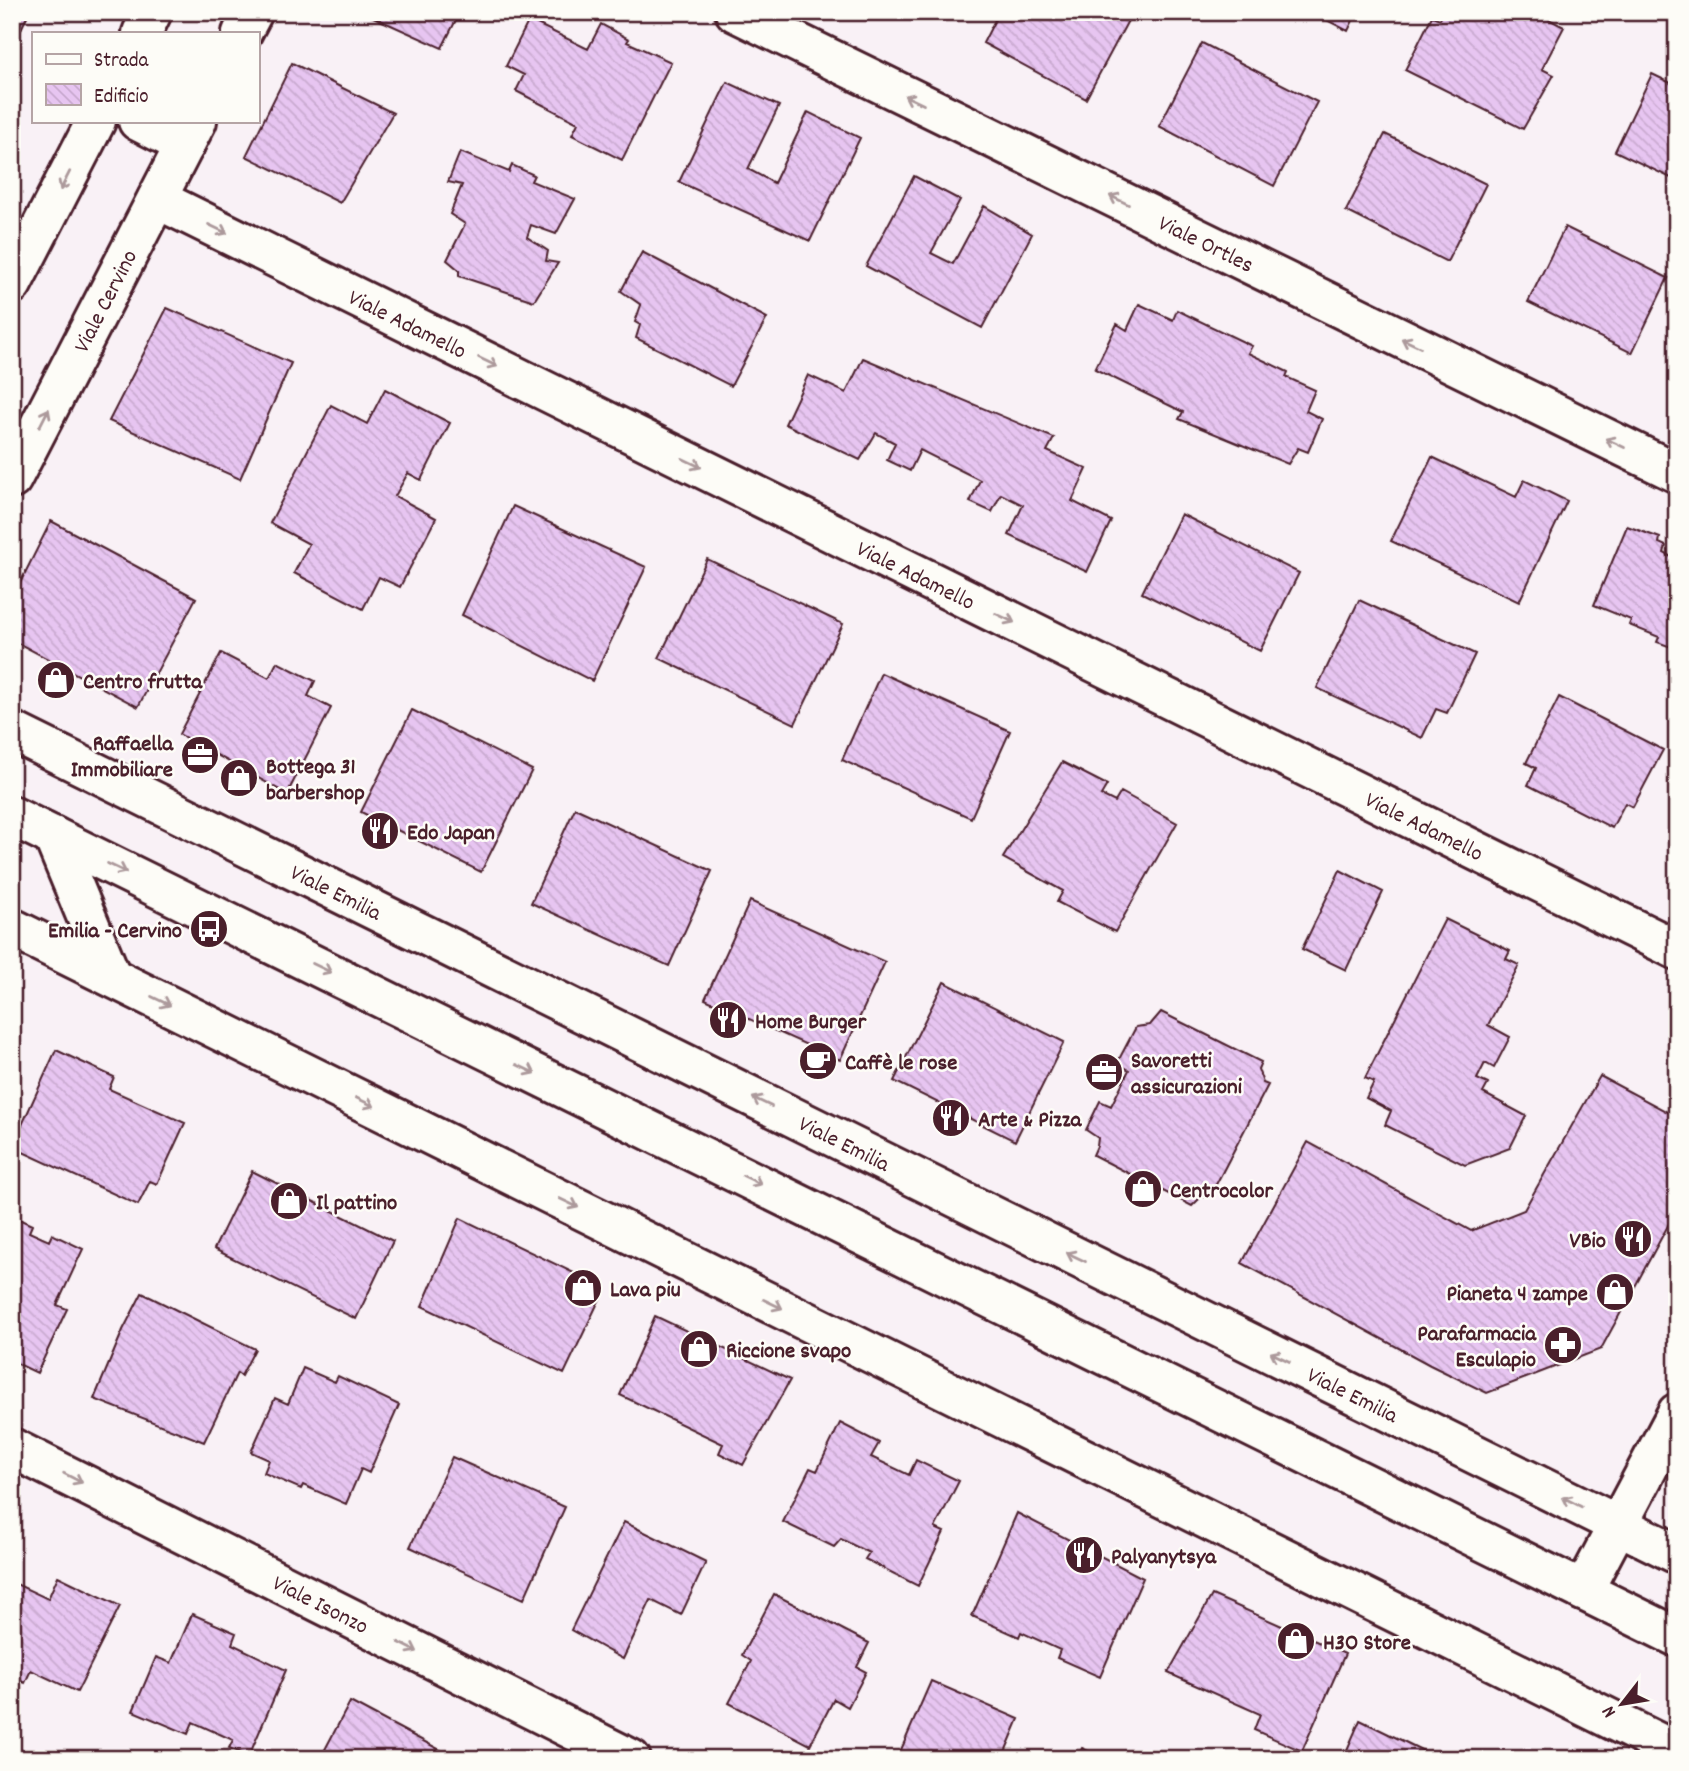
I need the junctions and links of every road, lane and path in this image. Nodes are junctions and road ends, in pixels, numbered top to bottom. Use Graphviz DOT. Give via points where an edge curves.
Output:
graph roads {
  1 [pos="152,12"];
  2 [pos="253,12"];
  3 [pos="735,12"];
  4 [pos="142,32"];
  5 [pos="243,32"];
  6 [pos="95,122"];
  7 [pos="142,122"];
  8 [pos="191,133"];
  9 [pos="157,199"];
  10 [pos="12,284"];
  11 [pos="1677,473"];
  12 [pos="12,479"];
  13 [pos="12,731"];
  14 [pos="12,816"];
  15 [pos="53,836"];
  16 [pos="12,928"];
  17 [pos="1677,950"];
  18 [pos="111,976"];
  19 [pos="1677,1413"];
  20 [pos="12,1448"];
  21 [pos="1618,1525"];
  22 [pos="1677,1554"];
  23 [pos="1583,1591"];
  24 [pos="1677,1637"];
  25 [pos="1677,1752"];
  26 [pos="631,1759"];
  1 -- 4 [label="street"];
  2 -- 5 [label="street"];
  11 -- 3 [label="street, Viale Ortles, one-way"];
  6 -- 10 [label="street, one-way"];
  7 -- 8 [label="street"];
  8 -- 9 [label="street, Viale Cervino"];
  12 -- 9 [label="street, Viale Cervino, one-way"];
  9 -- 17 [label="street, Viale Adamello, one-way"];
  21 -- 13 [label="street, Viale Emilia, one-way"];
  14 -- 15 [label="street"];
  15 -- 18 [label="street"];
  15 -- 23 [label="street, one-way"];
  16 -- 18 [label="street"];
  18 -- 25 [label="street, one-way"];
  19 -- 21 [label="street"];
  20 -- 26 [label="street, Viale Isonzo, one-way"];
  21 -- 22 [label="street, Viale Emilia"];
  21 -- 23 [label="street"];
  23 -- 24 [label="street"];
}
